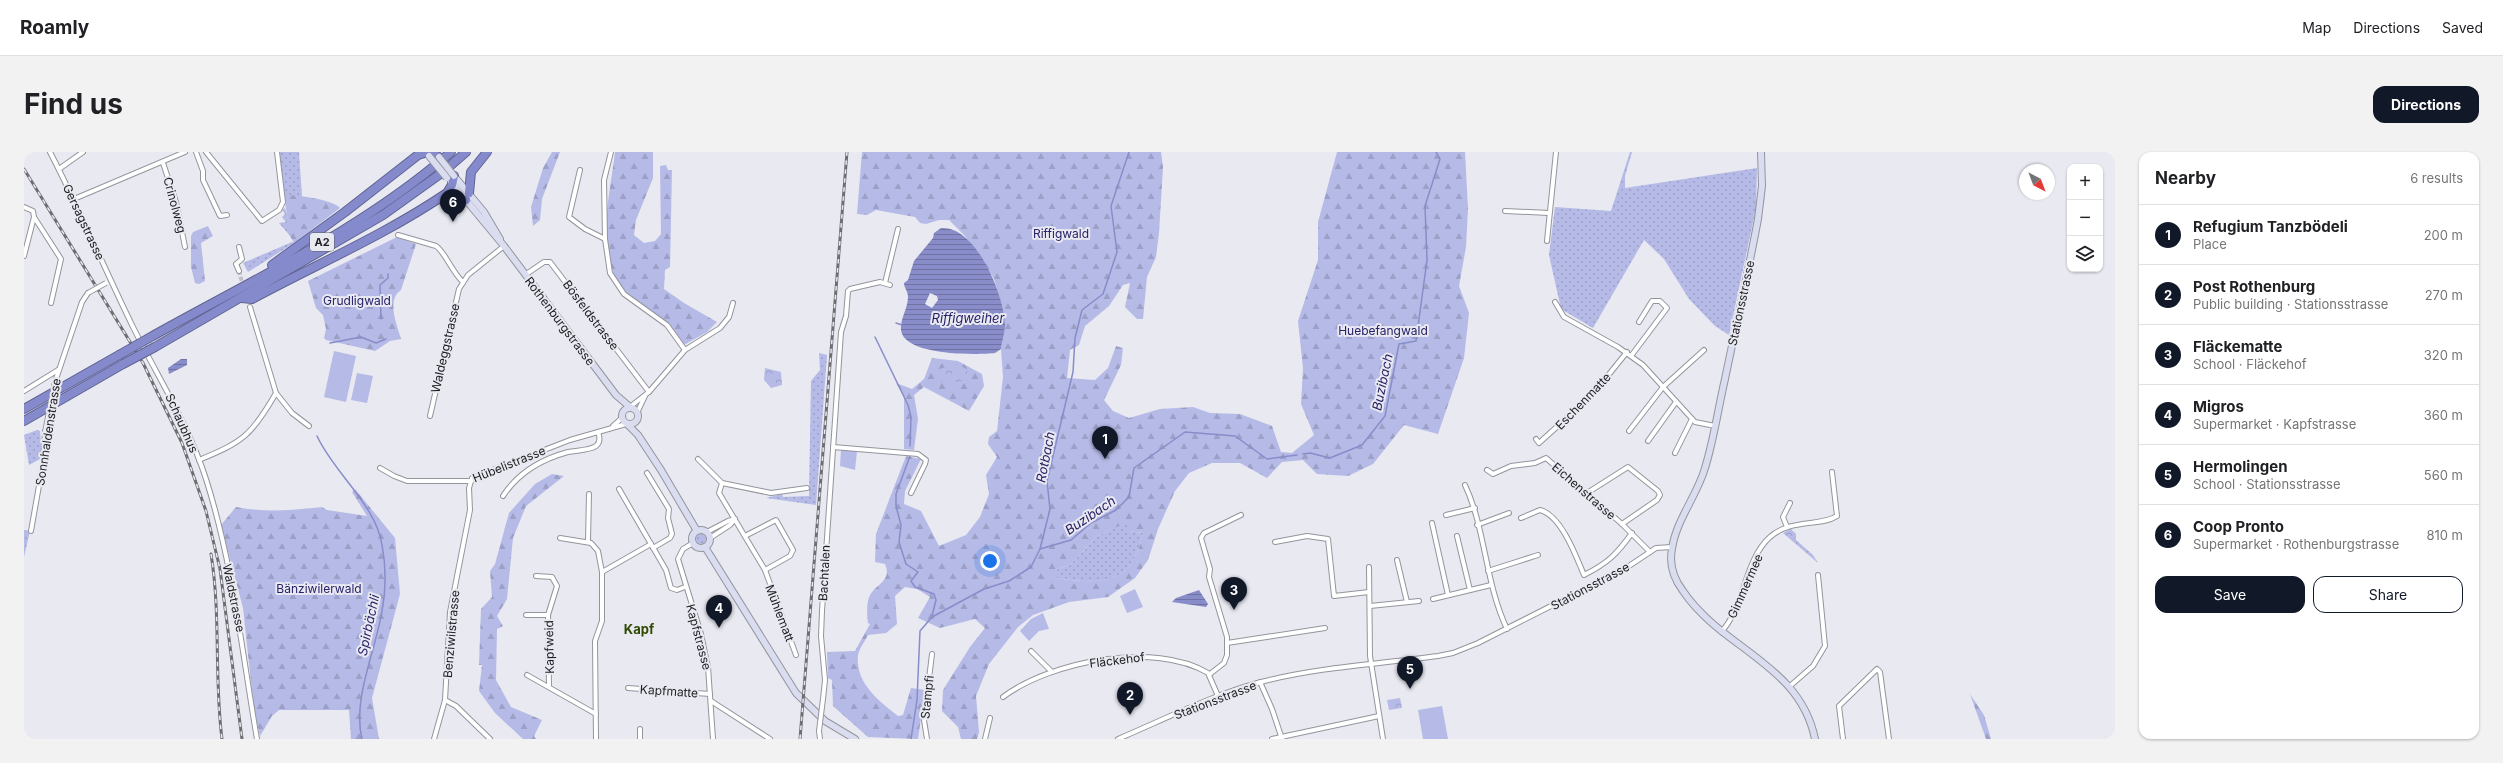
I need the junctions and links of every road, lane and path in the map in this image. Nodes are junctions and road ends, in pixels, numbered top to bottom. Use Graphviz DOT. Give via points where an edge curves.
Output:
graph roads {
  1 [pos="50,152"];
  2 [pos="83,152"];
  3 [pos="185,152"];
  4 [pos="196,152"];
  5 [pos="206,152"];
  6 [pos="277,152"];
  7 [pos="414,152"];
  8 [pos="451,152"];
  9 [pos="466,152"];
  10 [pos="488,152"];
  11 [pos="611,152"];
  12 [pos="1556,152"];
  13 [pos="1761,152"];
  14 [pos="431,154"];
  15 [pos="411,161"];
  16 [pos="163,163"];
  17 [pos="59,169"];
  18 [pos="580,170"];
  19 [pos="471,172"];
  20 [pos="452,179"];
  21 [pos="468,197"];
  22 [pos="74,199"];
  23 [pos="436,202"];
  24 [pos="24,207"];
  25 [pos="1506,211"];
  26 [pos="1549,213"];
  27 [pos="227,215"];
  28 [pos="34,217"];
  29 [pos="898,229"];
  30 [pos="398,235"];
  31 [pos="605,239"];
  32 [pos="1547,241"];
  33 [pos="504,246"];
  34 [pos="185,247"];
  35 [pos="239,247"];
  36 [pos="24,256"];
  37 [pos="239,272"];
  38 [pos="525,275"];
  39 [pos="111,280"];
  40 [pos="463,282"];
  41 [pos="885,283"];
  42 [pos="890,285"];
  43 [pos="116,292"];
  44 [pos="242,298"];
  45 [pos="1554,302"];
  46 [pos="51,303"];
  47 [pos="732,303"];
  48 [pos="250,307"];
  49 [pos="184,318"];
  50 [pos="1639,322"];
  51 [pos="685,350"];
  52 [pos="1704,350"];
  53 [pos="1626,352"];
  54 [pos="1632,356"];
  55 [pos="58,370"];
  56 [pos="1663,387"];
  57 [pos="24,391"];
  58 [pos="649,392"];
  59 [pos="276,393"];
  60 [pos="616,395"];
  61 [pos="646,396"];
  62 [pos="1676,402"];
  63 [pos="630,406"];
  64 [pos="24,409"];
  65 [pos="637,413"];
  66 [pos="624,414"];
  67 [pos="430,416"];
  68 [pos="1692,419"];
  69 [pos="24,421"];
  70 [pos="635,422"];
  71 [pos="627,424"];
  72 [pos="309,426"];
  73 [pos="613,426"];
  74 [pos="1715,426"];
  75 [pos="1629,431"];
  76 [pos="598,432"];
  77 [pos="638,435"];
  78 [pos="1536,439"];
  79 [pos="1648,441"];
  80 [pos="833,447"];
  81 [pos="1675,453"];
  82 [pos="698,459"];
  83 [pos="199,460"];
  84 [pos="380,468"];
  85 [pos="1487,470"];
  86 [pos="647,472"];
  87 [pos="1832,472"];
  88 [pos="471,481"];
  89 [pos="722,483"];
  90 [pos="1466,485"];
  91 [pos="807,488"];
  92 [pos="619,489"];
  93 [pos="911,493"];
  94 [pos="1587,493"];
  95 [pos="589,494"];
  96 [pos="503,496"];
  97 [pos="1790,502"];
  98 [pos="1475,508"];
  99 [pos="1509,513"];
  100 [pos="1241,514"];
  101 [pos="1446,515"];
  102 [pos="1521,518"];
  103 [pos="735,519"];
  104 [pos="1432,523"];
  105 [pos="1622,524"];
  106 [pos="1478,525"];
  107 [pos="1787,527"];
  108 [pos="30,531"];
  109 [pos="697,531"];
  110 [pos="1632,533"];
  111 [pos="708,535"];
  112 [pos="745,536"];
  113 [pos="1457,536"];
  114 [pos="560,538"];
  115 [pos="588,541"];
  116 [pos="1274,542"];
  117 [pos="693,543"];
  118 [pos="652,546"];
  119 [pos="705,547"];
  120 [pos="1672,547"];
  121 [pos="1650,552"];
  122 [pos="1538,555"];
  123 [pos="1397,560"];
  124 [pos="1369,567"];
  125 [pos="765,570"];
  126 [pos="1488,571"];
  127 [pos="602,572"];
  128 [pos="1818,575"];
  129 [pos="536,576"];
  130 [pos="1491,585"];
  131 [pos="685,588"];
  132 [pos="1470,590"];
  133 [pos="1369,592"];
  134 [pos="1448,596"];
  135 [pos="1433,598"];
  136 [pos="1418,601"];
  137 [pos="1407,602"];
  138 [pos="1370,606"];
  139 [pos="526,615"];
  140 [pos="548,616"];
  141 [pos="1325,628"];
  142 [pos="1507,628"];
  143 [pos="1721,632"];
  144 [pos="1227,643"];
  145 [pos="1032,651"];
  146 [pos="796,654"];
  147 [pos="932,654"];
  148 [pos="1371,665"];
  149 [pos="1052,672"];
  150 [pos="1210,674"];
  151 [pos="527,675"];
  152 [pos="1260,682"];
  153 [pos="1790,686"];
  154 [pos="549,687"];
  155 [pos="628,688"];
  156 [pos="710,694"];
  157 [pos="1218,696"];
  158 [pos="1003,697"];
  159 [pos="446,700"];
  160 [pos="711,701"];
  161 [pos="596,714"];
  162 [pos="1379,716"];
  163 [pos="990,718"];
  164 [pos="640,729"];
  165 [pos="1281,737"];
  166 [pos="257,739"];
  167 [pos="434,739"];
  168 [pos="490,739"];
  169 [pos="596,739"];
  170 [pos="640,739"];
  171 [pos="713,739"];
  172 [pos="770,739"];
  173 [pos="820,739"];
  174 [pos="855,739"];
  175 [pos="927,739"];
  176 [pos="985,739"];
  177 [pos="1118,739"];
  178 [pos="1272,739"];
  179 [pos="1383,739"];
  180 [pos="1815,739"];
  181 [pos="1843,739"];
  182 [pos="1890,739"];
  1 -- 17 [label="street, Gersagstrasse"];
  2 -- 17 [label="street"];
  3 -- 16 [label="street"];
  4 -- 27 [label="street" via="203,180 220,216"];
  5 -- 6 [label="street" via="262,221 279,210 283,202"];
  7 -- 15 [label="highway"];
  8 -- 49 [label="highway, A2" via="402,191 345,228"];
  9 -- 44 [label="highway, A2" via="443,172 383,215"];
  10 -- 19 [label="highway"];
  11 -- 31 [label="street" via="604,180"];
  12 -- 26 [label="street"];
  13 -- 74 [label="main road, Stationsstrasse" via="1759,214"];
  14 -- 15 [label="highway"];
  14 -- 20 [label="main road, Rothenburgstrasse, bridge"];
  14 -- 20 [label="main road, Rothenburgstrasse, bridge"];
  15 -- 49 [label="highway" via="289,253 196,308"];
  16 -- 22 [label="street"];
  16 -- 34 [label="street, Crinolweg" via="176,202"];
  17 -- 22 [label="street, Gersagstrasse"];
  18 -- 31 [label="street" via="569,217"];
  19 -- 20 [label="highway"];
  19 -- 21 [label="highway"];
  20 -- 21 [label="main road, Rothenburgstrasse"];
  20 -- 23 [label="highway" via="449,192"];
  21 -- 23 [label="highway" via="451,197"];
  21 -- 33 [label="main road, Rothenburgstrasse" via="488,217"];
  22 -- 39 [label="street, Gersagstrasse"];
  23 -- 44 [label="highway" via="344,254 252,299"];
  24 -- 28 [label="street" via="34,211"];
  25 -- 26 [label="street"];
  26 -- 32 [label="street"];
  28 -- 36 [label="street"];
  28 -- 46 [label="street" via="61,259"];
  29 -- 41 [label="street"];
  30 -- 40 [label="street" via="436,246"];
  31 -- 51 [label="street" via="608,266 617,286 624,294 667,325"];
  33 -- 38 [label="main road, Rothenburgstrasse"];
  33 -- 40 [label="street, Waldeggstrasse"];
  35 -- 37 [label="street" via="242,259 236,264"];
  38 -- 58 [label="street, Bösfeldstrasse" via="544,262 552,264"];
  38 -- 60 [label="main road, Rothenburgstrasse"];
  39 -- 43 [label="street, Gersagstrasse"];
  39 -- 55 [label="street, Sonnhaldenstrasse, bridge" via="88,293 82,302"];
  40 -- 67 [label="street, Waldeggstrasse" via="449,328"];
  41 -- 42 [label="street, Bachtalen"];
  41 -- 80 [label="street, Bachtalen" via="855,286 848,292 846,316 841,332"];
  43 -- 83 [label="street, Schaubhus" via="178,410"];
  44 -- 69 [label="highway, A2, bridge"];
  45 -- 53 [label="street" via="1564,317"];
  47 -- 51 [label="street" via="729,317 720,328"];
  48 -- 59 [label="street"];
  49 -- 64 [label="highway, A2, bridge"];
  50 -- 54 [label="street" via="1652,301 1660,300 1667,308"];
  51 -- 58 [label="street"];
  52 -- 56 [label="street"];
  53 -- 54 [label="street"];
  53 -- 78 [label="street, Eschenmatte" via="1580,408 1540,443"];
  54 -- 56 [label="street"];
  55 -- 57 [label="street"];
  55 -- 108 [label="street, Sonnhaldenstrasse, bridge" via="45,432 43,463"];
  56 -- 62 [label="street"];
  56 -- 75 [label="street"];
  58 -- 61 [label="street"];
  59 -- 72 [label="street" via="292,413"];
  59 -- 83 [label="street, Schaubhus" via="250,432 240,441"];
  60 -- 63 [label="main road, Rothenburgstrasse"];
  60 -- 66 [label="main road, Rothenburgstrasse"];
  61 -- 63 [label="street"];
  61 -- 65 [label="street"];
  62 -- 68 [label="street"];
  62 -- 79 [label="street"];
  63 -- 65 [label="main road, Rothenburgstrasse"];
  63 -- 66 [label="main road"];
  65 -- 70 [label="main road"];
  66 -- 71 [label="main road, Rothenburgstrasse"];
  66 -- 73 [label="street, Hübelistrasse"];
  68 -- 74 [label="street"];
  68 -- 81 [label="street"];
  70 -- 71 [label="main road"];
  70 -- 77 [label="main road"];
  71 -- 73 [label="street, Hübelistrasse"];
  71 -- 77 [label="main road"];
  73 -- 76 [label="street, Hübelistrasse"];
  74 -- 120 [label="main road, Stationsstrasse" via="1698,489 1678,527"];
  76 -- 88 [label="street, Hübelistrasse" via="566,441 476,475"];
  76 -- 96 [label="street" via="600,439 597,445 562,454 532,468 515,480"];
  77 -- 109 [label="main road"];
  80 -- 93 [label="street" via="918,454 926,460"];
  80 -- 173 [label="street, Bachtalen, bridge" via="822,611 821,636 825,680"];
  82 -- 89 [label="street"];
  83 -- 166 [label="street, Waldstrasse" via="218,520 239,614"];
  84 -- 88 [label="street, Hübelistrasse" via="407,481"];
  85 -- 94 [label="street, Eichenstrasse" via="1493,474 1511,466 1535,463 1546,458"];
  86 -- 118 [label="street" via="669,509 668,518 672,534 670,538"];
  87 -- 107 [label="street, Gimmermee" via="1837,516"];
  88 -- 159 [label="street, Benziwilstrasse" via="470,510 450,612"];
  89 -- 91 [label="street" via="771,493"];
  89 -- 103 [label="street, Mühlematt" via="719,493"];
  90 -- 98 [label="street"];
  92 -- 118 [label="street"];
  94 -- 105 [label="street, Eichenstrasse"];
  94 -- 105 [label="street" via="1628,467 1658,491 1660,495 1657,500"];
  95 -- 115 [label="street"];
  97 -- 107 [label="street" via="1783,517"];
  98 -- 101 [label="street"];
  98 -- 106 [label="street"];
  99 -- 106 [label="street"];
  100 -- 144 [label="street" via="1204,533 1201,538"];
  102 -- 110 [label="street" via="1540,510 1552,516 1562,530 1584,575 1618,553"];
  103 -- 111 [label="street"];
  103 -- 112 [label="street, Mühlematt"];
  104 -- 134 [label="street"];
  105 -- 110 [label="street, Eichenstrasse"];
  106 -- 126 [label="street"];
  107 -- 143 [label="street, Gimmermee" via="1771,536 1765,543 1747,576 1730,621"];
  109 -- 111 [label="main road"];
  109 -- 117 [label="main road" via="692,538"];
  110 -- 121 [label="street, Eichenstrasse"];
  111 -- 119 [label="main road"];
  112 -- 125 [label="street, Mühlematt"];
  112 -- 125 [label="street, Mühlematt" via="776,520 793,550 790,556"];
  113 -- 132 [label="street"];
  114 -- 115 [label="street"];
  115 -- 127 [label="street" via="598,551"];
  116 -- 133 [label="street" via="1308,536 1328,539 1334,596"];
  117 -- 119 [label="main road" via="697,547"];
  117 -- 131 [label="street, Kapfstrasse" via="683,549 678,559"];
  118 -- 127 [label="street"];
  118 -- 131 [label="street" via="666,570 671,588"];
  119 -- 174 [label="main road" via="796,692 825,721"];
  120 -- 121 [label="street, Stationsstrasse" via="1659,547"];
  120 -- 143 [label="main road" via="1672,568 1678,583 1693,604"];
  121 -- 142 [label="street, Stationsstrasse" via="1619,572"];
  122 -- 126 [label="street"];
  123 -- 137 [label="street"];
  124 -- 133 [label="street"];
  125 -- 146 [label="street, Mühlematt"];
  126 -- 130 [label="street"];
  127 -- 161 [label="street" via="602,619 595,641"];
  128 -- 153 [label="street" via="1825,646 1816,662"];
  129 -- 140 [label="street, Kapfweid" via="548,576 556,582"];
  130 -- 132 [label="street"];
  130 -- 142 [label="street" via="1497,609"];
  131 -- 156 [label="street, Kapfstrasse" via="705,650"];
  132 -- 134 [label="street"];
  133 -- 138 [label="street"];
  134 -- 135 [label="street"];
  136 -- 137 [label="street"];
  137 -- 138 [label="street"];
  138 -- 148 [label="street"];
  139 -- 140 [label="street"];
  140 -- 154 [label="street, Kapfweid"];
  141 -- 144 [label="street"];
  142 -- 148 [label="street, Stationsstrasse" via="1453,653"];
  143 -- 153 [label="main road" via="1773,670"];
  144 -- 150 [label="street" via="1224,663"];
  145 -- 149 [label="street"];
  147 -- 175 [label="street, Stampfi" via="924,720"];
  148 -- 152 [label="street, Stationsstrasse"];
  148 -- 162 [label="street"];
  149 -- 150 [label="street, Fläckehof" via="1091,663 1152,656 1171,659"];
  149 -- 158 [label="street, Fläckehof" via="1029,680"];
  150 -- 157 [label="street"];
  151 -- 154 [label="street, Kapfweid"];
  152 -- 157 [label="street, Stationsstrasse"];
  152 -- 165 [label="street"];
  153 -- 180 [label="main road" via="1806,710"];
  154 -- 161 [label="street, Kapfweid"];
  155 -- 156 [label="street, Kapfmatte"];
  156 -- 160 [label="street, Kapfstrasse"];
  157 -- 177 [label="street, Stationsstrasse"];
  159 -- 167 [label="street, Benziwilstrasse"];
  159 -- 168 [label="street" via="456,706"];
  160 -- 171 [label="street, Kapfstrasse"];
  160 -- 172 [label="street"];
  161 -- 169 [label="street"];
  162 -- 165 [label="street"];
  162 -- 179 [label="street"];
  163 -- 176 [label="street"];
  164 -- 170 [label="street"];
  165 -- 178 [label="street"];
  181 -- 182 [label="street" via="1839,706 1877,670 1880,672"];
}
